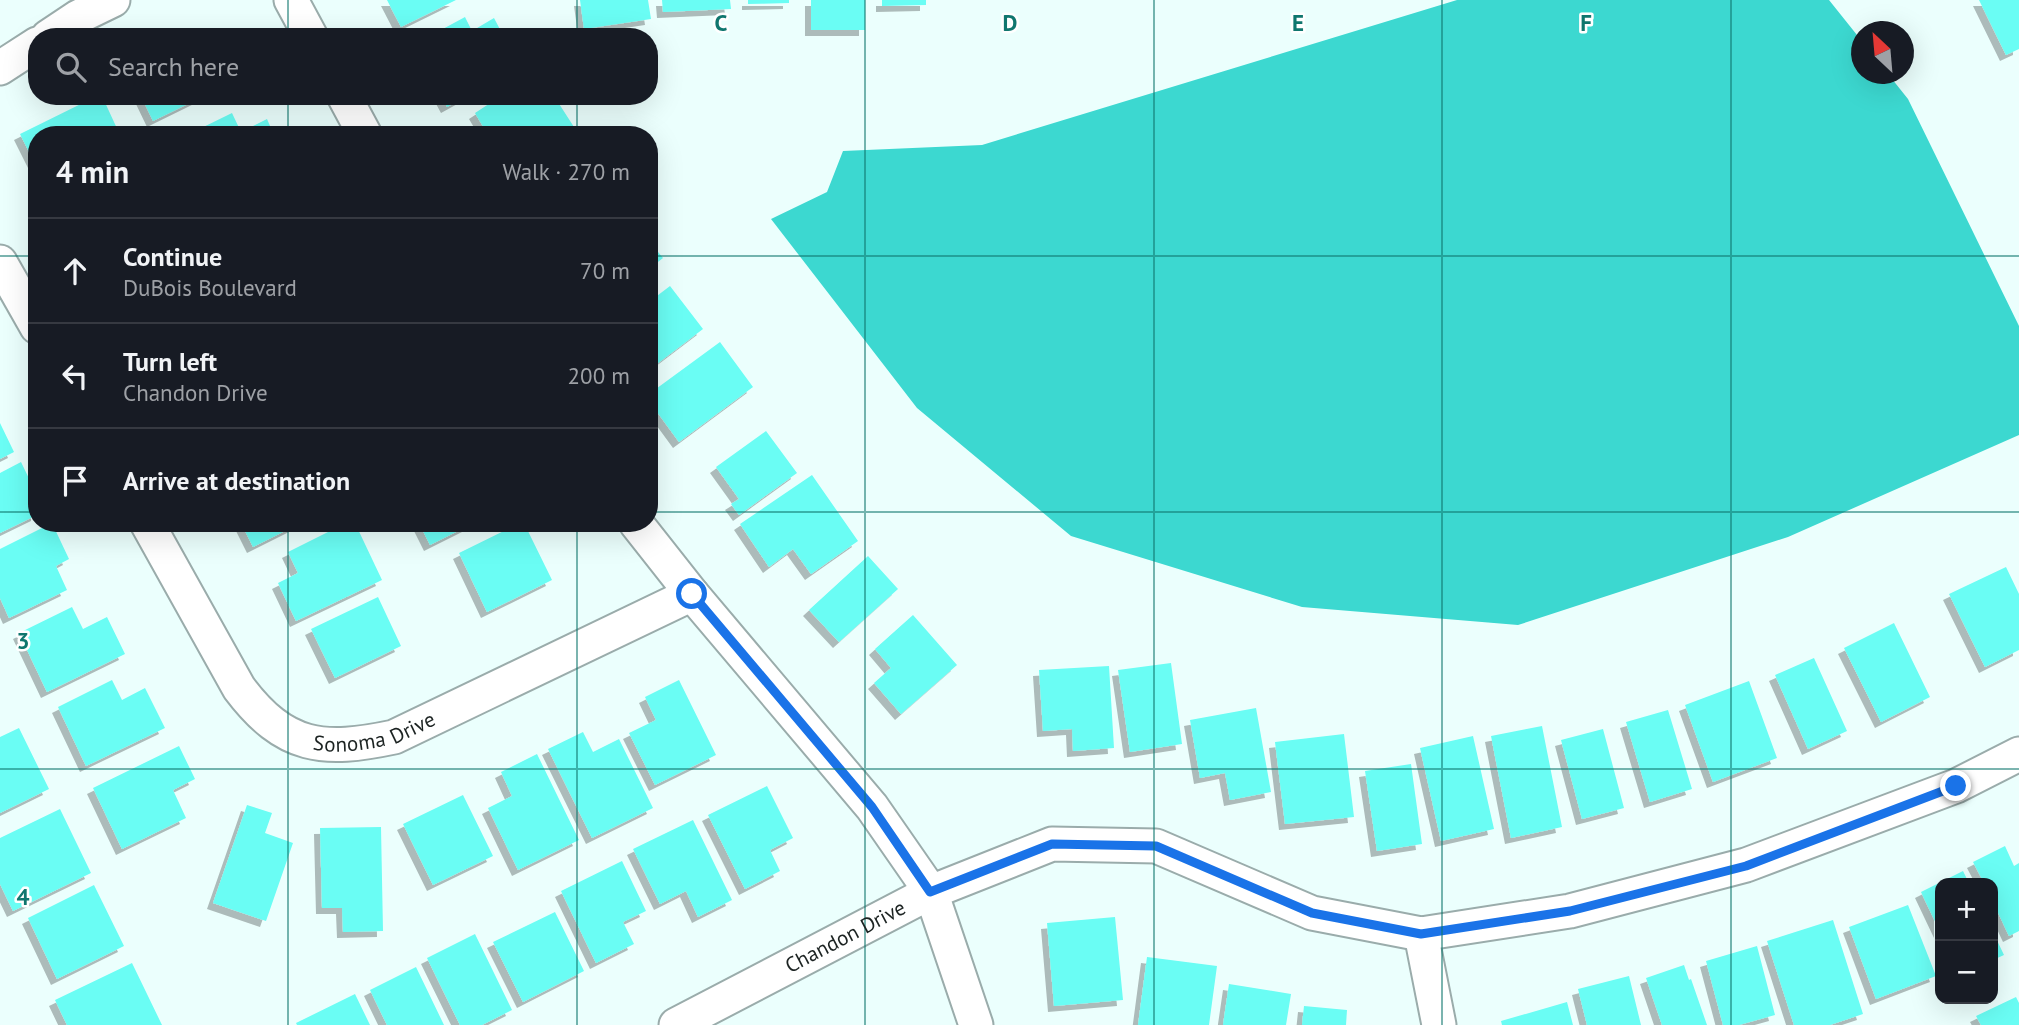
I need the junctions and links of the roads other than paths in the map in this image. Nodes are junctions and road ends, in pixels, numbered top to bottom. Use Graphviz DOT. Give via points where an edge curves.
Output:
graph roads {
  1 [pos="113,0"];
  2 [pos="291,0"];
  3 [pos="62,28"];
  4 [pos="307,28"];
  5 [pos="28,50"];
  6 [pos="0,68"];
  7 [pos="349,105"];
  8 [pos="360,126"];
  9 [pos="0,262"];
  10 [pos="28,311"];
  11 [pos="151,532"];
  12 [pos="643,532"];
  13 [pos="692,594"];
  14 [pos="2019,754"];
  15 [pos="930,892"];
  16 [pos="1421,934"];
  17 [pos="676,1025"];
  18 [pos="976,1025"];
  19 [pos="1438,1025"];
  1 -- 3 [label="street"];
  2 -- 4 [label="street"];
  5 -- 6 [label="street"];
  7 -- 8 [label="street"];
  9 -- 10 [label="street"];
  11 -- 13 [label="street, Sonoma Drive" via="254,709 299,739 324,745 354,746 394,737"];
  12 -- 13 [label="street"];
  13 -- 15 [label="street" via="872,807"];
  14 -- 16 [label="street, Chandon Drive" via="1956,786 1746,866 1570,911"];
  15 -- 16 [label="street, Chandon Drive" via="1052,844 1156,846 1312,913"];
  15 -- 17 [label="street, Chandon Drive"];
  15 -- 18 [label="street"];
  16 -- 19 [label="street"];
}
